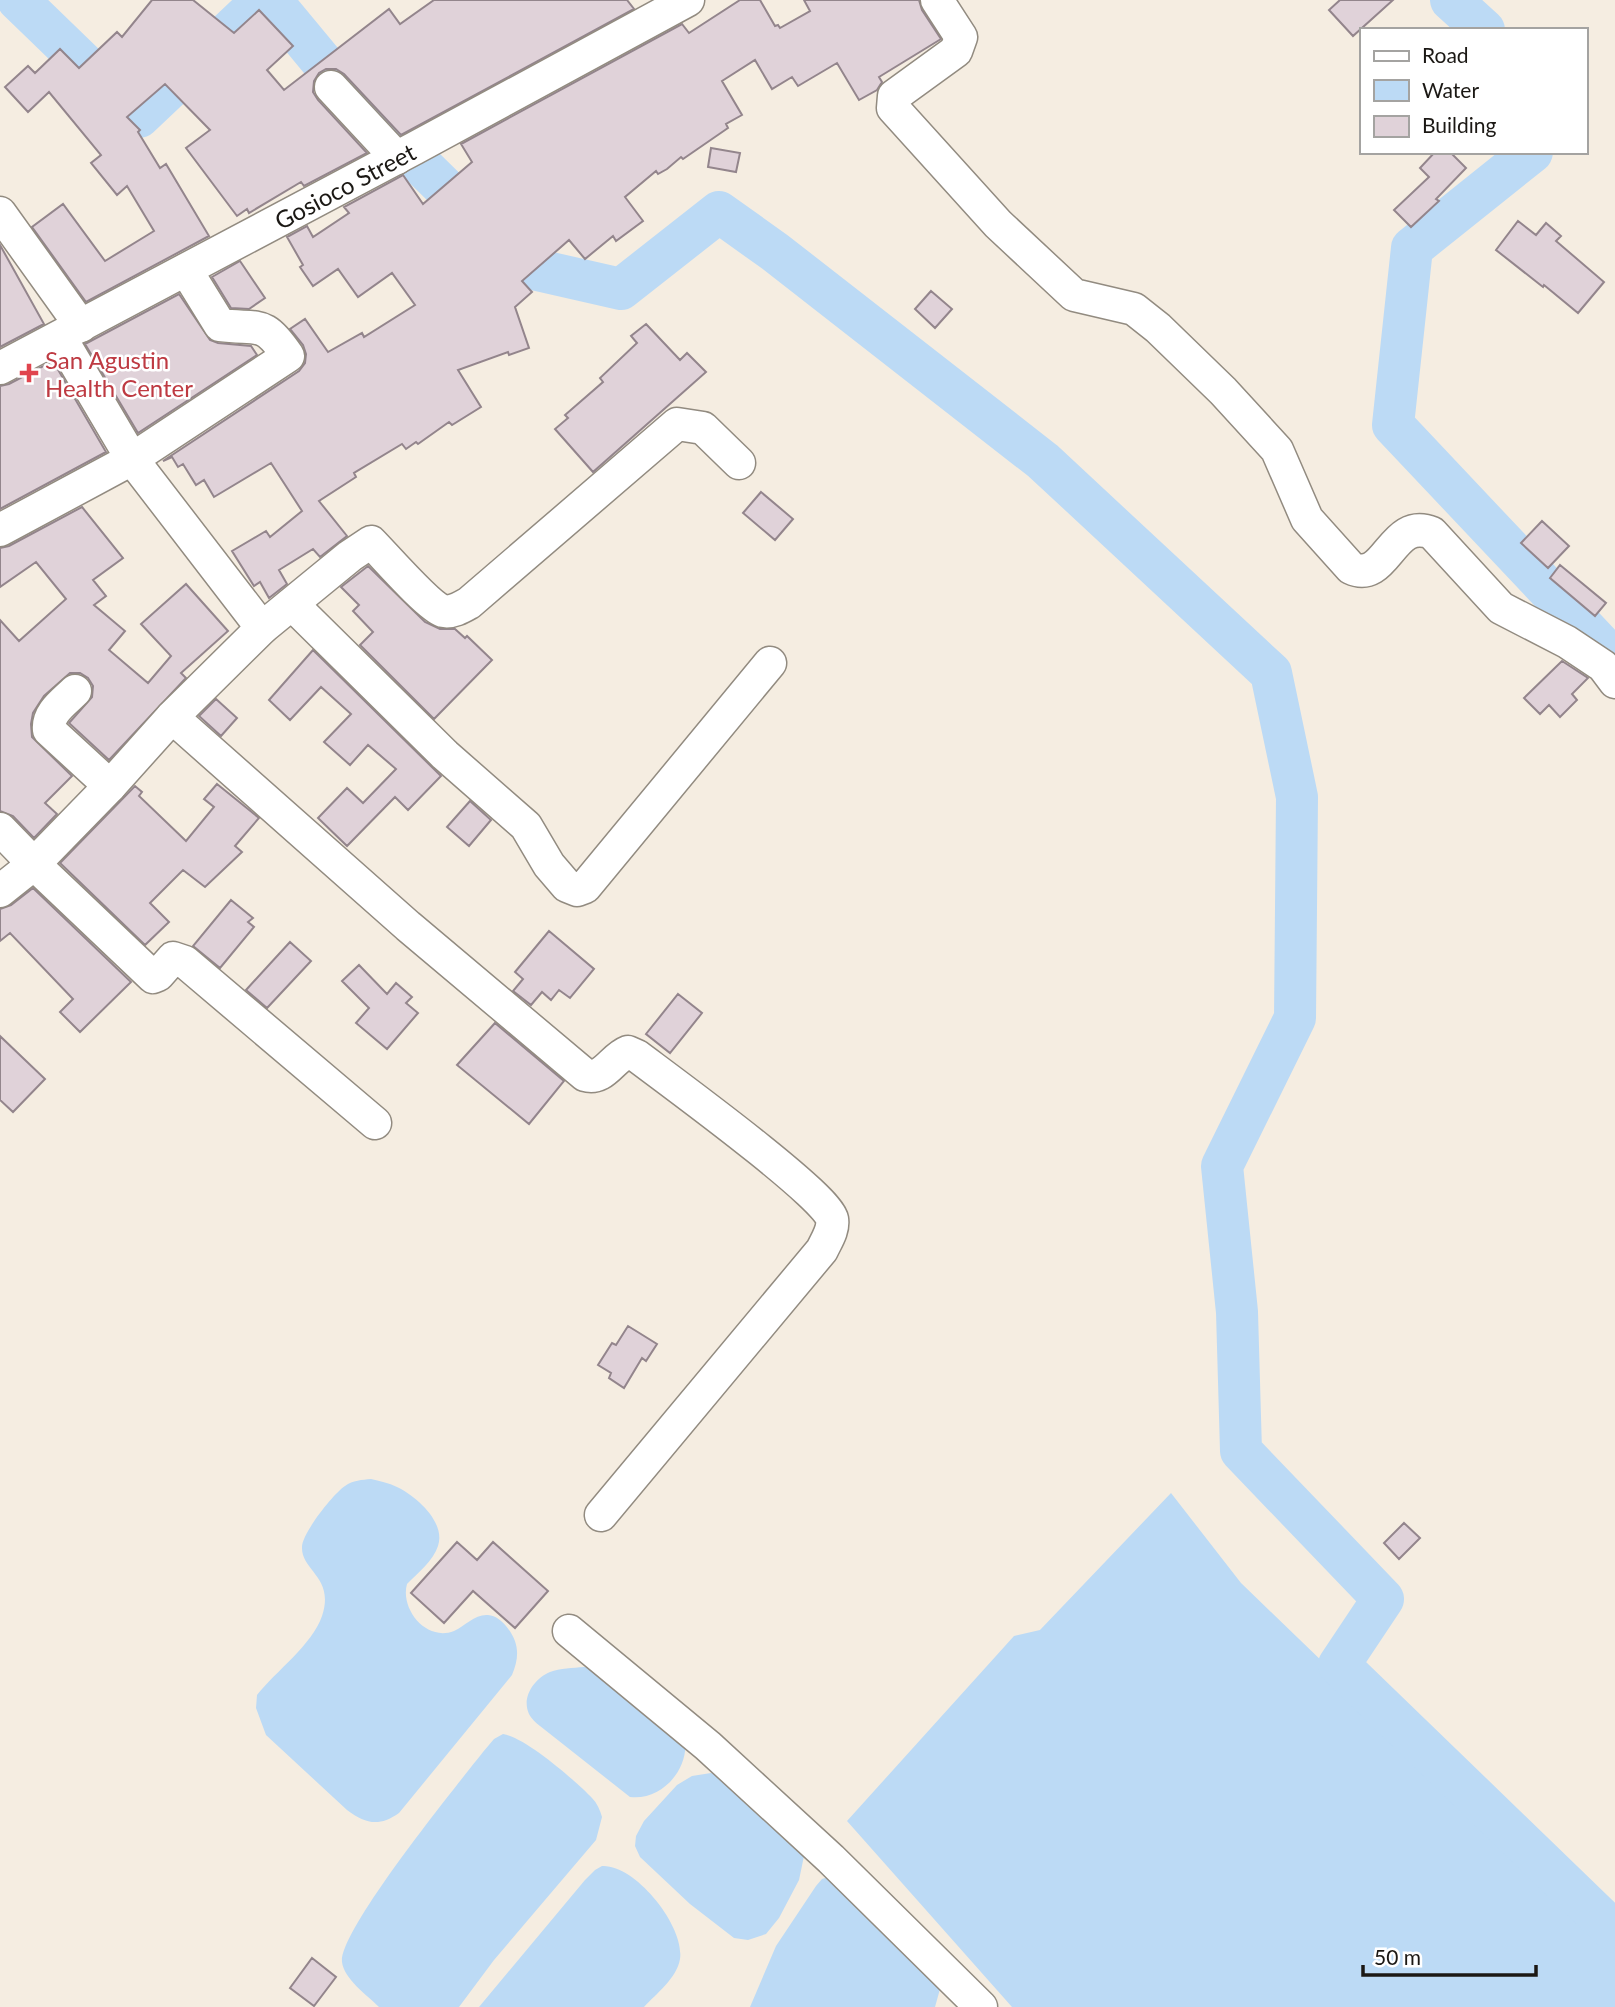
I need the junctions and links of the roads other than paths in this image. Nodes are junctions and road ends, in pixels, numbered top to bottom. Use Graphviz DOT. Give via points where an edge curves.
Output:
graph roads {
  1 [pos="687,0"];
  2 [pos="937,0"];
  3 [pos="331,87"];
  4 [pos="404,154"];
  5 [pos="0,214"];
  6 [pos="186,270"];
  7 [pos="71,332"];
  8 [pos="0,368"];
  9 [pos="132,459"];
  10 [pos="738,464"];
  11 [pos="0,530"];
  12 [pos="292,604"];
  13 [pos="262,628"];
  14 [pos="770,663"];
  15 [pos="1615,682"];
  16 [pos="75,691"];
  17 [pos="172,717"];
  18 [pos="110,786"];
  19 [pos="0,829"];
  20 [pos="34,864"];
  21 [pos="0,891"];
  22 [pos="375,1122"];
  23 [pos="601,1515"];
  24 [pos="569,1631"];
  25 [pos="981,2007"];
  1 -- 4 [label="street, Gosioco Street"];
  2 -- 15 [label="street" via="961,37 960,45 894,96 893,108 998,224 1074,295 1133,309 1214,382 1277,450 1307,519 1351,568 1359,572 1372,569 1410,530 1432,533 1501,608 1567,642 1603,666"];
  3 -- 4 [label="street"];
  4 -- 6 [label="street, Gosioco Street"];
  5 -- 7 [label="street"];
  6 -- 7 [label="street, Gosioco Street"];
  6 -- 9 [label="street" via="220,325 266,330 288,356"];
  7 -- 8 [label="street, Gosioco Street"];
  7 -- 9 [label="street"];
  9 -- 11 [label="street"];
  9 -- 13 [label="street"];
  10 -- 12 [label="street" via="703,428 677,424 461,608 442,611 370,542"];
  12 -- 13 [label="street"];
  12 -- 14 [label="street" via="445,755 526,826 550,865 567,886 577,890 585,887"];
  13 -- 17 [label="street"];
  16 -- 18 [label="street" via="54,713 49,730"];
  17 -- 18 [label="street"];
  17 -- 23 [label="street" via="585,1075 602,1073 622,1054 638,1055 818,1198 832,1218 822,1250"];
  18 -- 20 [label="street"];
  19 -- 20 [label="street"];
  20 -- 21 [label="street"];
  20 -- 22 [label="street" via="153,976 173,958 185,962"];
  24 -- 25 [label="street" via="708,1746"];
}
